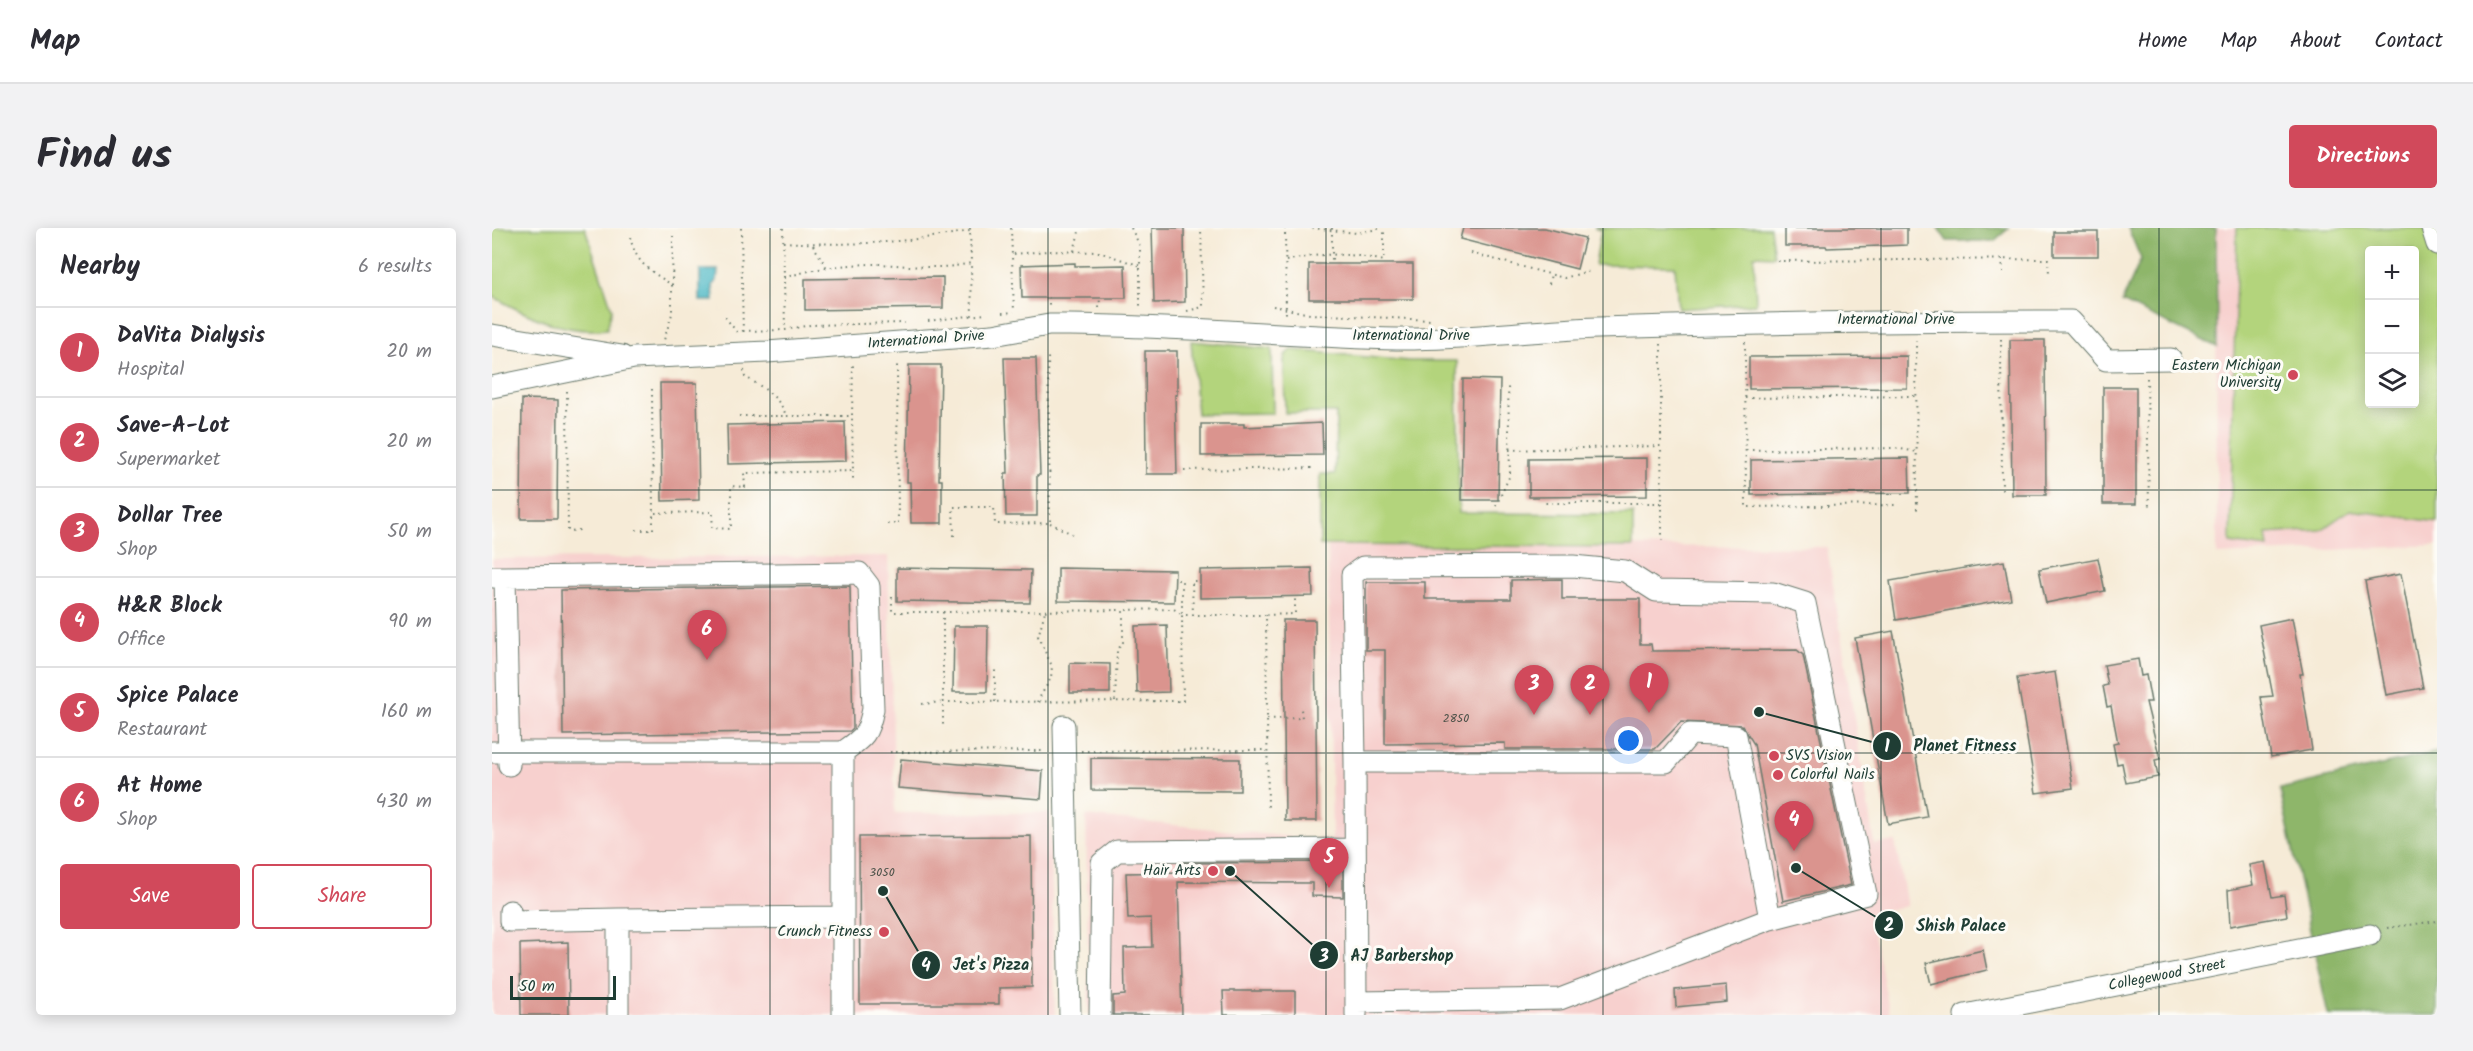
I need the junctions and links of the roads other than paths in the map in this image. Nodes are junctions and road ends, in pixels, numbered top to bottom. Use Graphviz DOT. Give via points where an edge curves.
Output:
graph roads {
  1 [pos="2432,228"];
  2 [pos="2437,244"];
  3 [pos="492,335"];
  4 [pos="634,358"];
  5 [pos="2171,359"];
  6 [pos="492,387"];
  7 [pos="498,577"];
  8 [pos="1064,726"];
  9 [pos="843,752"];
  10 [pos="503,757"];
  11 [pos="1355,762"];
  12 [pos="1355,849"];
  13 [pos="510,911"];
  14 [pos="843,917"];
  15 [pos="618,919"];
  16 [pos="1770,919"];
  17 [pos="2370,935"];
  18 [pos="1356,1009"];
  19 [pos="618,1015"];
  20 [pos="843,1015"];
  21 [pos="1070,1015"];
  22 [pos="1100,1015"];
  23 [pos="1965,1015"];
  1 -- 2 [label="street"];
  3 -- 4 [label="street, International Drive"];
  4 -- 5 [label="street, International Drive" via="993,335 1069,325 1398,339 1531,330 1938,319 2071,321 2106,360"];
  4 -- 6 [label="street, International Drive"];
  7 -- 9 [label="street" via="859,573 869,586 873,709 863,738"];
  7 -- 10 [label="street"];
  8 -- 21 [label="street"];
  9 -- 10 [label="street"];
  9 -- 14 [label="street"];
  11 -- 12 [label="street"];
  11 -- 16 [label="street" via="1666,762 1690,734 1736,736"];
  11 -- 16 [label="street" via="1352,575 1362,567 1573,566 1625,571 1656,591 1773,593 1805,603 1866,894"];
  12 -- 18 [label="street"];
  12 -- 22 [label="street" via="1117,852 1102,863"];
  13 -- 15 [label="street" via="510,921"];
  14 -- 15 [label="street"];
  14 -- 20 [label="street"];
  15 -- 19 [label="street"];
  16 -- 18 [label="street" via="1560,999"];
  17 -- 23 [label="street, Collegewood Street"];
}
